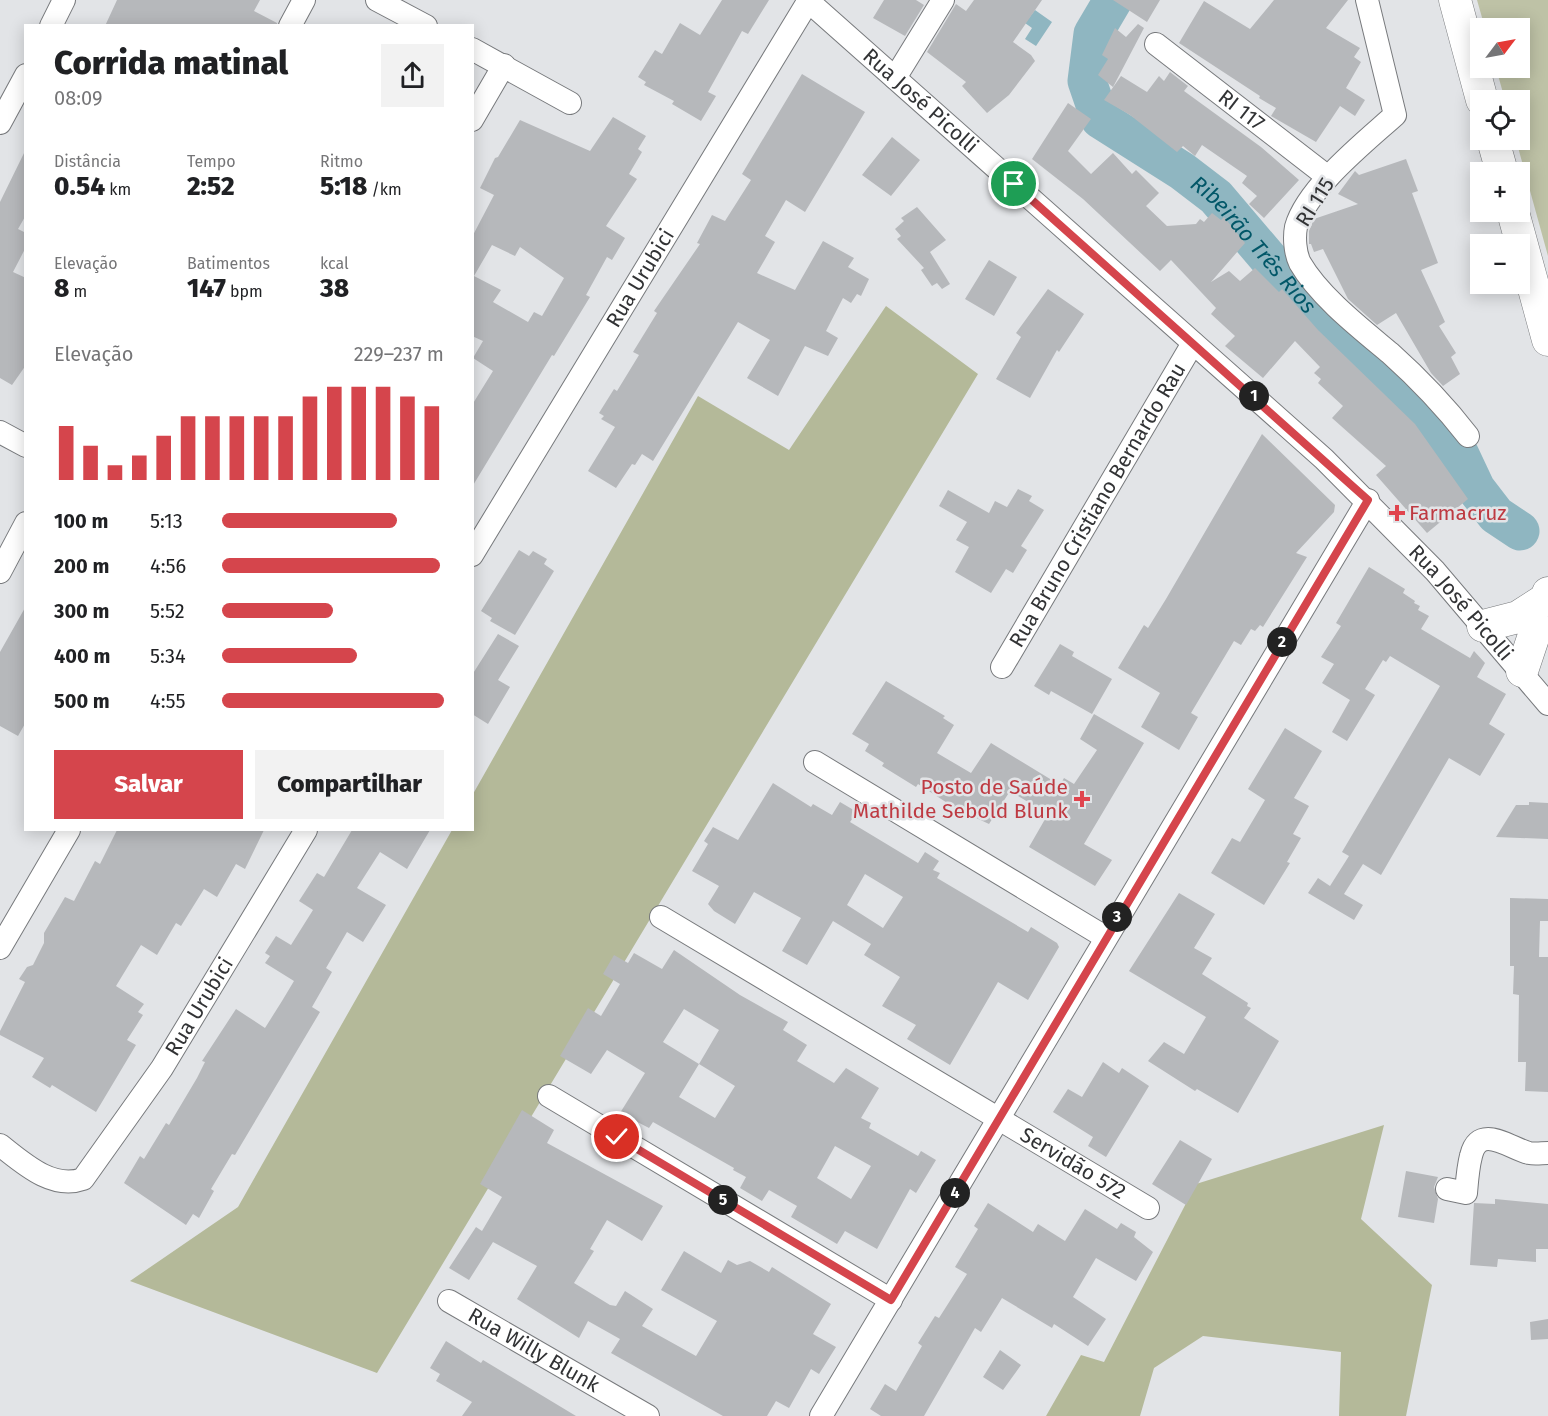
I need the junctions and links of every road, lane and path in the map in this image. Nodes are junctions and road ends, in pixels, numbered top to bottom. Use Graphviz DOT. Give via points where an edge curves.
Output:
graph roads {
  1 [pos="64,0"];
  2 [pos="304,0"];
  3 [pos="377,0"];
  4 [pos="808,0"];
  5 [pos="943,0"];
  6 [pos="1367,0"];
  7 [pos="1455,0"];
  8 [pos="52,24"];
  9 [pos="291,24"];
  10 [pos="422,24"];
  11 [pos="1156,44"];
  12 [pos="474,50"];
  13 [pos="504,65"];
  14 [pos="895,78"];
  15 [pos="24,79"];
  16 [pos="1479,90"];
  17 [pos="570,103"];
  18 [pos="474,117"];
  19 [pos="0,123"];
  20 [pos="1328,177"];
  21 [pos="1516,222"];
  22 [pos="1548,340"];
  23 [pos="1193,343"];
  24 [pos="0,432"];
  25 [pos="1468,436"];
  26 [pos="24,445"];
  27 [pos="1368,500"];
  28 [pos="24,527"];
  29 [pos="474,552"];
  30 [pos="0,572"];
  31 [pos="1547,596"];
  32 [pos="1483,626"];
  33 [pos="1002,667"];
  34 [pos="1522,671"];
  35 [pos="1548,704"];
  36 [pos="814,762"];
  37 [pos="68,831"];
  38 [pos="305,831"];
  39 [pos="661,917"];
  40 [pos="1105,937"];
  41 [pos="0,948"];
  42 [pos="549,1096"];
  43 [pos="998,1121"];
  44 [pos="0,1145"];
  45 [pos="1548,1153"];
  46 [pos="1448,1189"];
  47 [pos="1148,1208"];
  48 [pos="891,1300"];
  49 [pos="449,1301"];
  50 [pos="648,1416"];
  51 [pos="821,1416"];
  1 -- 8 [label="street"];
  2 -- 9 [label="street"];
  3 -- 10 [label="street"];
  4 -- 14 [label="street, Rua José Picolli"];
  4 -- 29 [label="street, Rua Urubici"];
  5 -- 14 [label="street"];
  6 -- 20 [label="street, RI 115" via="1395,115"];
  7 -- 16 [label="highway"];
  11 -- 20 [label="street, RI 117"];
  12 -- 13 [label="street"];
  13 -- 17 [label="street"];
  13 -- 18 [label="street"];
  14 -- 23 [label="street, Rua José Picolli"];
  15 -- 19 [label="street"];
  20 -- 25 [label="street, RI 115" via="1296,227 1299,260 1310,277 1364,332 1441,401"];
  21 -- 22 [label="highway"];
  23 -- 27 [label="street, Rua José Picolli"];
  23 -- 33 [label="street, Rua Bruno Cristiano Bernardo Rau"];
  24 -- 26 [label="street"];
  27 -- 32 [label="street, Rua José Picolli"];
  27 -- 40 [label="street"];
  28 -- 30 [label="street"];
  31 -- 32 [label="highway" via="1518,617"];
  31 -- 34 [label="highway"];
  32 -- 34 [label="street, Rua José Picolli"];
  34 -- 35 [label="street, Rua José Picolli"];
  36 -- 40 [label="street"];
  37 -- 41 [label="street"];
  38 -- 44 [label="street, Rua Urubici" via="162,1068 83,1179 70,1184 45,1176"];
  39 -- 43 [label="street, Servidão 572"];
  40 -- 43 [label="street"];
  42 -- 48 [label="street"];
  43 -- 47 [label="street, Servidão 572"];
  43 -- 48 [label="street"];
  45 -- 46 [label="street" via="1530,1153 1495,1138 1484,1140 1474,1146 1470,1156 1466,1193"];
  48 -- 51 [label="street"];
  49 -- 50 [label="street, Rua Willy Blunk"];
}
